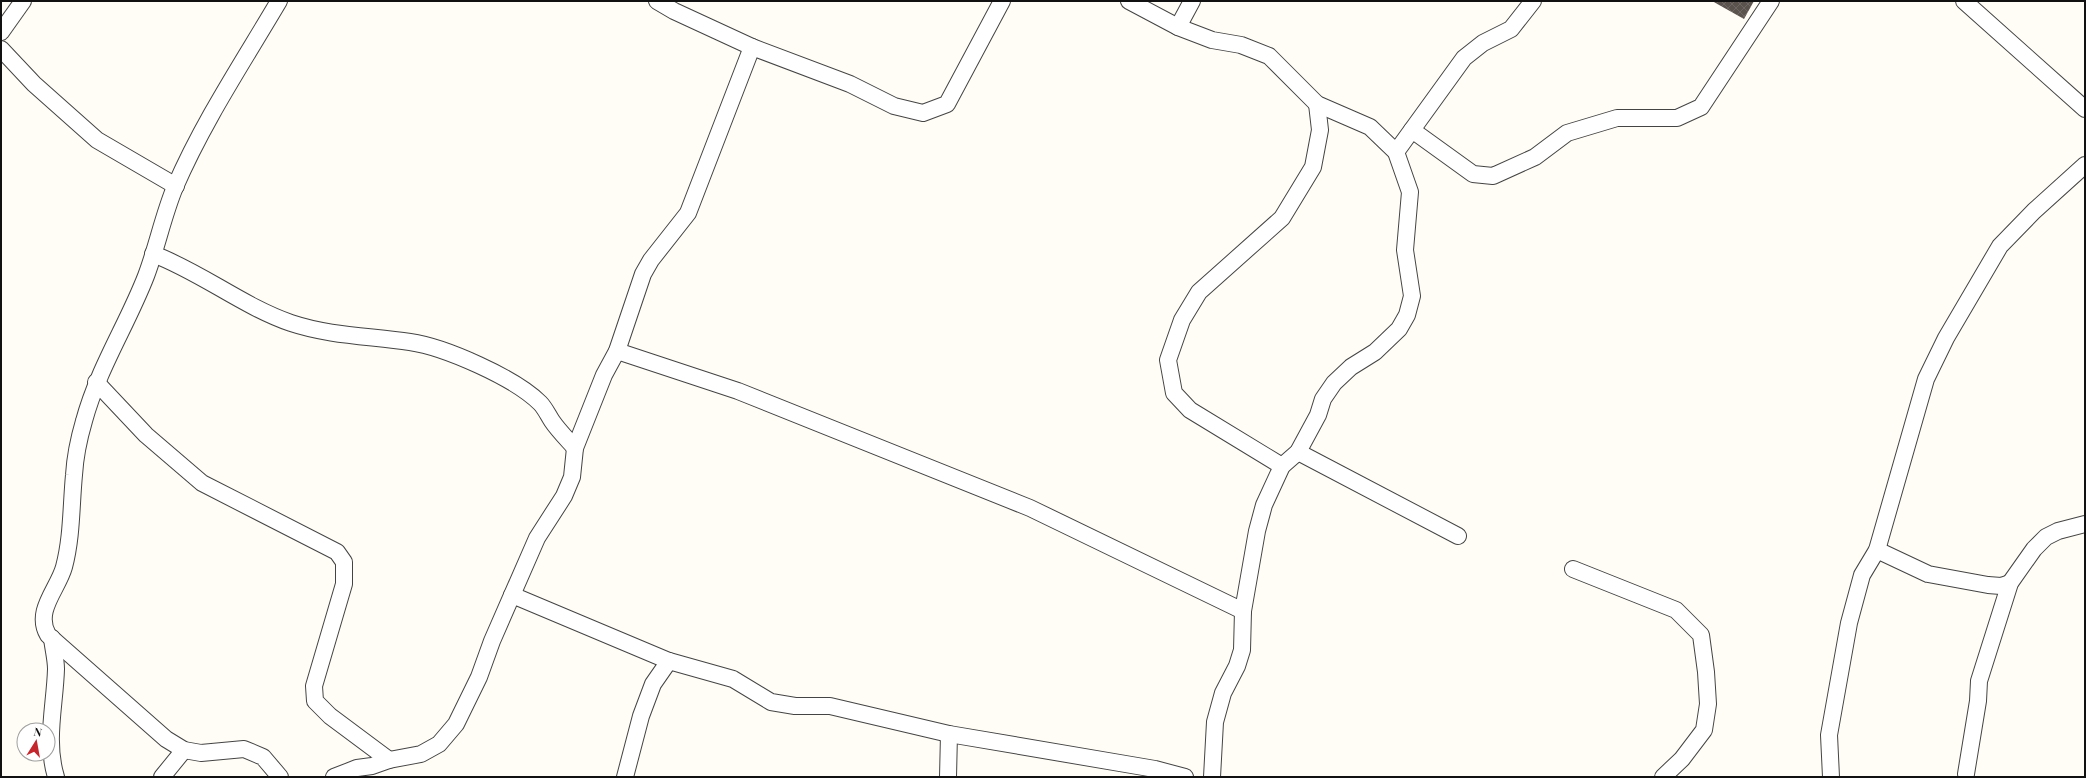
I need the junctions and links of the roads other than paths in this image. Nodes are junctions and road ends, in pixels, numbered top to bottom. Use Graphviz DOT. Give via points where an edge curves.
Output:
graph roads {
  1 [pos="23,1"];
  2 [pos="279,1"];
  3 [pos="657,1"];
  4 [pos="1002,1"];
  5 [pos="1129,1"];
  6 [pos="1192,1"];
  7 [pos="1533,1"];
  8 [pos="1771,1"];
  9 [pos="1964,1"];
  10 [pos="1178,27"];
  11 [pos="1,32"];
  12 [pos="752,48"];
  13 [pos="1,49"];
  14 [pos="1317,104"];
  15 [pos="2085,109"];
  16 [pos="1412,130"];
  17 [pos="1396,152"];
  18 [pos="2085,165"];
  19 [pos="176,186"];
  20 [pos="153,254"];
  21 [pos="616,351"];
  22 [pos="96,382"];
  23 [pos="575,448"];
  24 [pos="1298,452"];
  25 [pos="1282,466"];
  26 [pos="2085,524"];
  27 [pos="1458,536"];
  28 [pos="1877,550"];
  29 [pos="1573,569"];
  30 [pos="2010,583"];
  31 [pos="512,595"];
  32 [pos="1243,611"];
  33 [pos="52,638"];
  34 [pos="669,661"];
  35 [pos="949,734"];
  36 [pos="184,750"];
  37 [pos="389,760"];
  38 [pos="1966,774"];
  39 [pos="56,777"];
  40 [pos="162,777"];
  41 [pos="280,777"];
  42 [pos="334,777"];
  43 [pos="625,777"];
  44 [pos="948,777"];
  45 [pos="1185,777"];
  46 [pos="1212,777"];
  47 [pos="1663,777"];
  48 [pos="1831,777"];
  1 -- 11 [label="street"];
  2 -- 19 [label="street" via="207,123"];
  3 -- 12 [label="street"];
  4 -- 12 [label="street" via="947,104 923,113 894,106 850,84"];
  5 -- 10 [label="street"];
  6 -- 10 [label="street"];
  7 -- 16 [label="street" via="1510,29 1464,58"];
  8 -- 16 [label="street" via="1701,107 1677,118 1617,118 1567,132 1535,157 1493,176 1473,174"];
  9 -- 15 [label="street"];
  10 -- 14 [label="street" via="1212,40 1240,44 1269,56"];
  12 -- 21 [label="street" via="688,213 643,274"];
  13 -- 19 [label="street" via="34,84 97,140"];
  14 -- 17 [label="street" via="1370,127"];
  14 -- 25 [label="street" via="1320,130 1314,167 1282,218 1198,292 1182,320 1168,360 1174,393 1190,410"];
  16 -- 17 [label="street"];
  17 -- 24 [label="street" via="1410,192 1405,250 1412,296 1408,315 1399,329 1375,352 1334,383 1323,399 1318,415"];
  18 -- 28 [label="street" via="2000,246 1946,338 1926,379"];
  19 -- 20 [label="street" via="167,206"];
  20 -- 22 [label="street" via="146,276"];
  20 -- 23 [label="street" via="176,263 260,311 291,323 328,333 411,342 440,349 513,381 540,403 552,422"];
  21 -- 23 [label="street" via="604,374"];
  21 -- 32 [label="street" via="738,391 1030,508"];
  22 -- 33 [label="street" via="84,422 74,474 72,524 64,568 44,615 44,628"];
  22 -- 37 [label="street" via="146,435 202,483 337,552 344,562 344,584 314,686 315,701 330,716"];
  23 -- 31 [label="street" via="572,477 564,496 537,538"];
  24 -- 25 [label="street"];
  24 -- 27 [label="street"];
  25 -- 32 [label="street" via="1262,512"];
  26 -- 30 [label="street" via="2046,537 2034,549"];
  28 -- 30 [label="street" via="1928,574 1988,586"];
  28 -- 48 [label="street" via="1862,575 1849,623 1829,735"];
  29 -- 47 [label="street" via="1676,610 1701,635 1708,704 1704,730 1682,760"];
  30 -- 38 [label="street" via="1979,681"];
  31 -- 34 [label="street"];
  31 -- 37 [label="street" via="479,677 456,724 439,744 421,754"];
  32 -- 46 [label="street" via="1242,650 1223,694 1215,722"];
  33 -- 36 [label="street" via="166,739"];
  33 -- 39 [label="street" via="56,668 50,738 51,762"];
  34 -- 35 [label="street" via="733,679 771,702 795,706 830,706"];
  34 -- 43 [label="street" via="653,684 641,716"];
  35 -- 44 [label="street"];
  35 -- 45 [label="street" via="1155,769"];
  36 -- 40 [label="street"];
  36 -- 41 [label="street" via="201,753 244,749 263,757"];
  37 -- 42 [label="street"];
}
